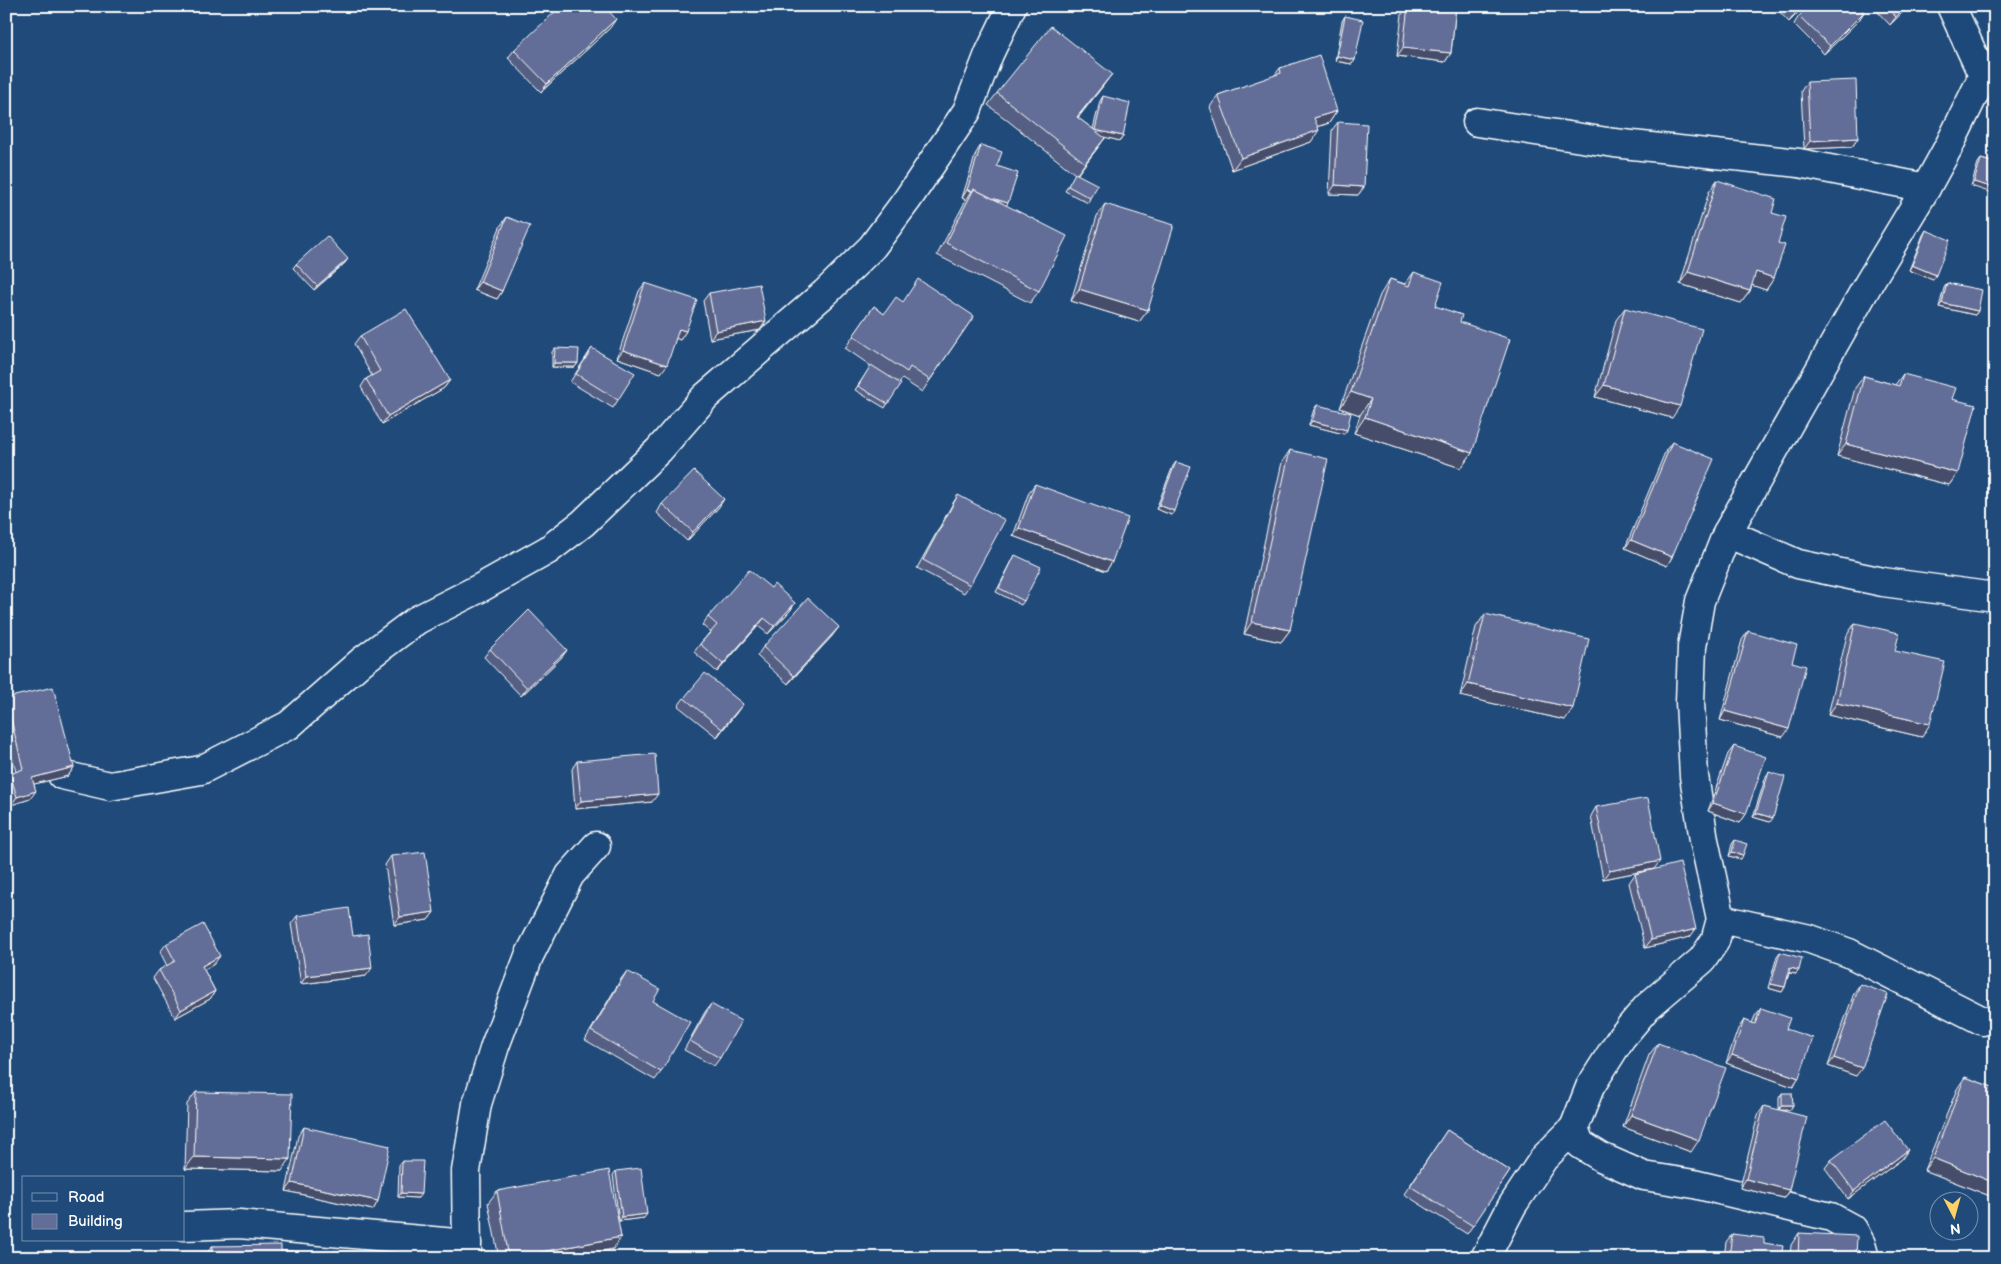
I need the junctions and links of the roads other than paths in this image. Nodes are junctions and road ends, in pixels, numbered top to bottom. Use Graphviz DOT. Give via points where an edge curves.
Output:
graph roads {
  1 [pos="1012,6"];
  2 [pos="1951,6"];
  3 [pos="1989,72"];
  4 [pos="1477,122"];
  5 [pos="1926,188"];
  6 [pos="1727,533"];
  7 [pos="1995,597"];
  8 [pos="62,775"];
  9 [pos="596,846"];
  10 [pos="1721,919"];
  11 [pos="1982,1021"];
  12 [pos="1574,1128"];
  13 [pos="185,1226"];
  14 [pos="467,1251"];
  15 [pos="1485,1258"];
  16 [pos="1865,1258"];
  1 -- 8 [label="street" via="966,111 872,247 825,293 705,397 659,450 583,523 548,550 417,620 362,661 289,725 201,770 110,786"];
  2 -- 3 [label="street"];
  3 -- 5 [label="street"];
  4 -- 5 [label="street" via="1614,143 1799,163"];
  5 -- 6 [label="street"];
  6 -- 7 [label="street" via="1798,564 1883,582"];
  6 -- 10 [label="street" via="1700,601 1692,647 1690,702 1694,776"];
  9 -- 14 [label="street" via="570,875 529,956 495,1046 477,1104 466,1172"];
  10 -- 11 [label="street" via="1810,939 1849,953"];
  10 -- 12 [label="street" via="1714,941 1702,960 1647,1007 1621,1038 1590,1087"];
  12 -- 15 [label="street" via="1544,1158 1512,1206"];
  12 -- 16 [label="street" via="1580,1144 1644,1176 1694,1184 1831,1217 1853,1228"];
  13 -- 14 [label="street" via="240,1224"];
}
